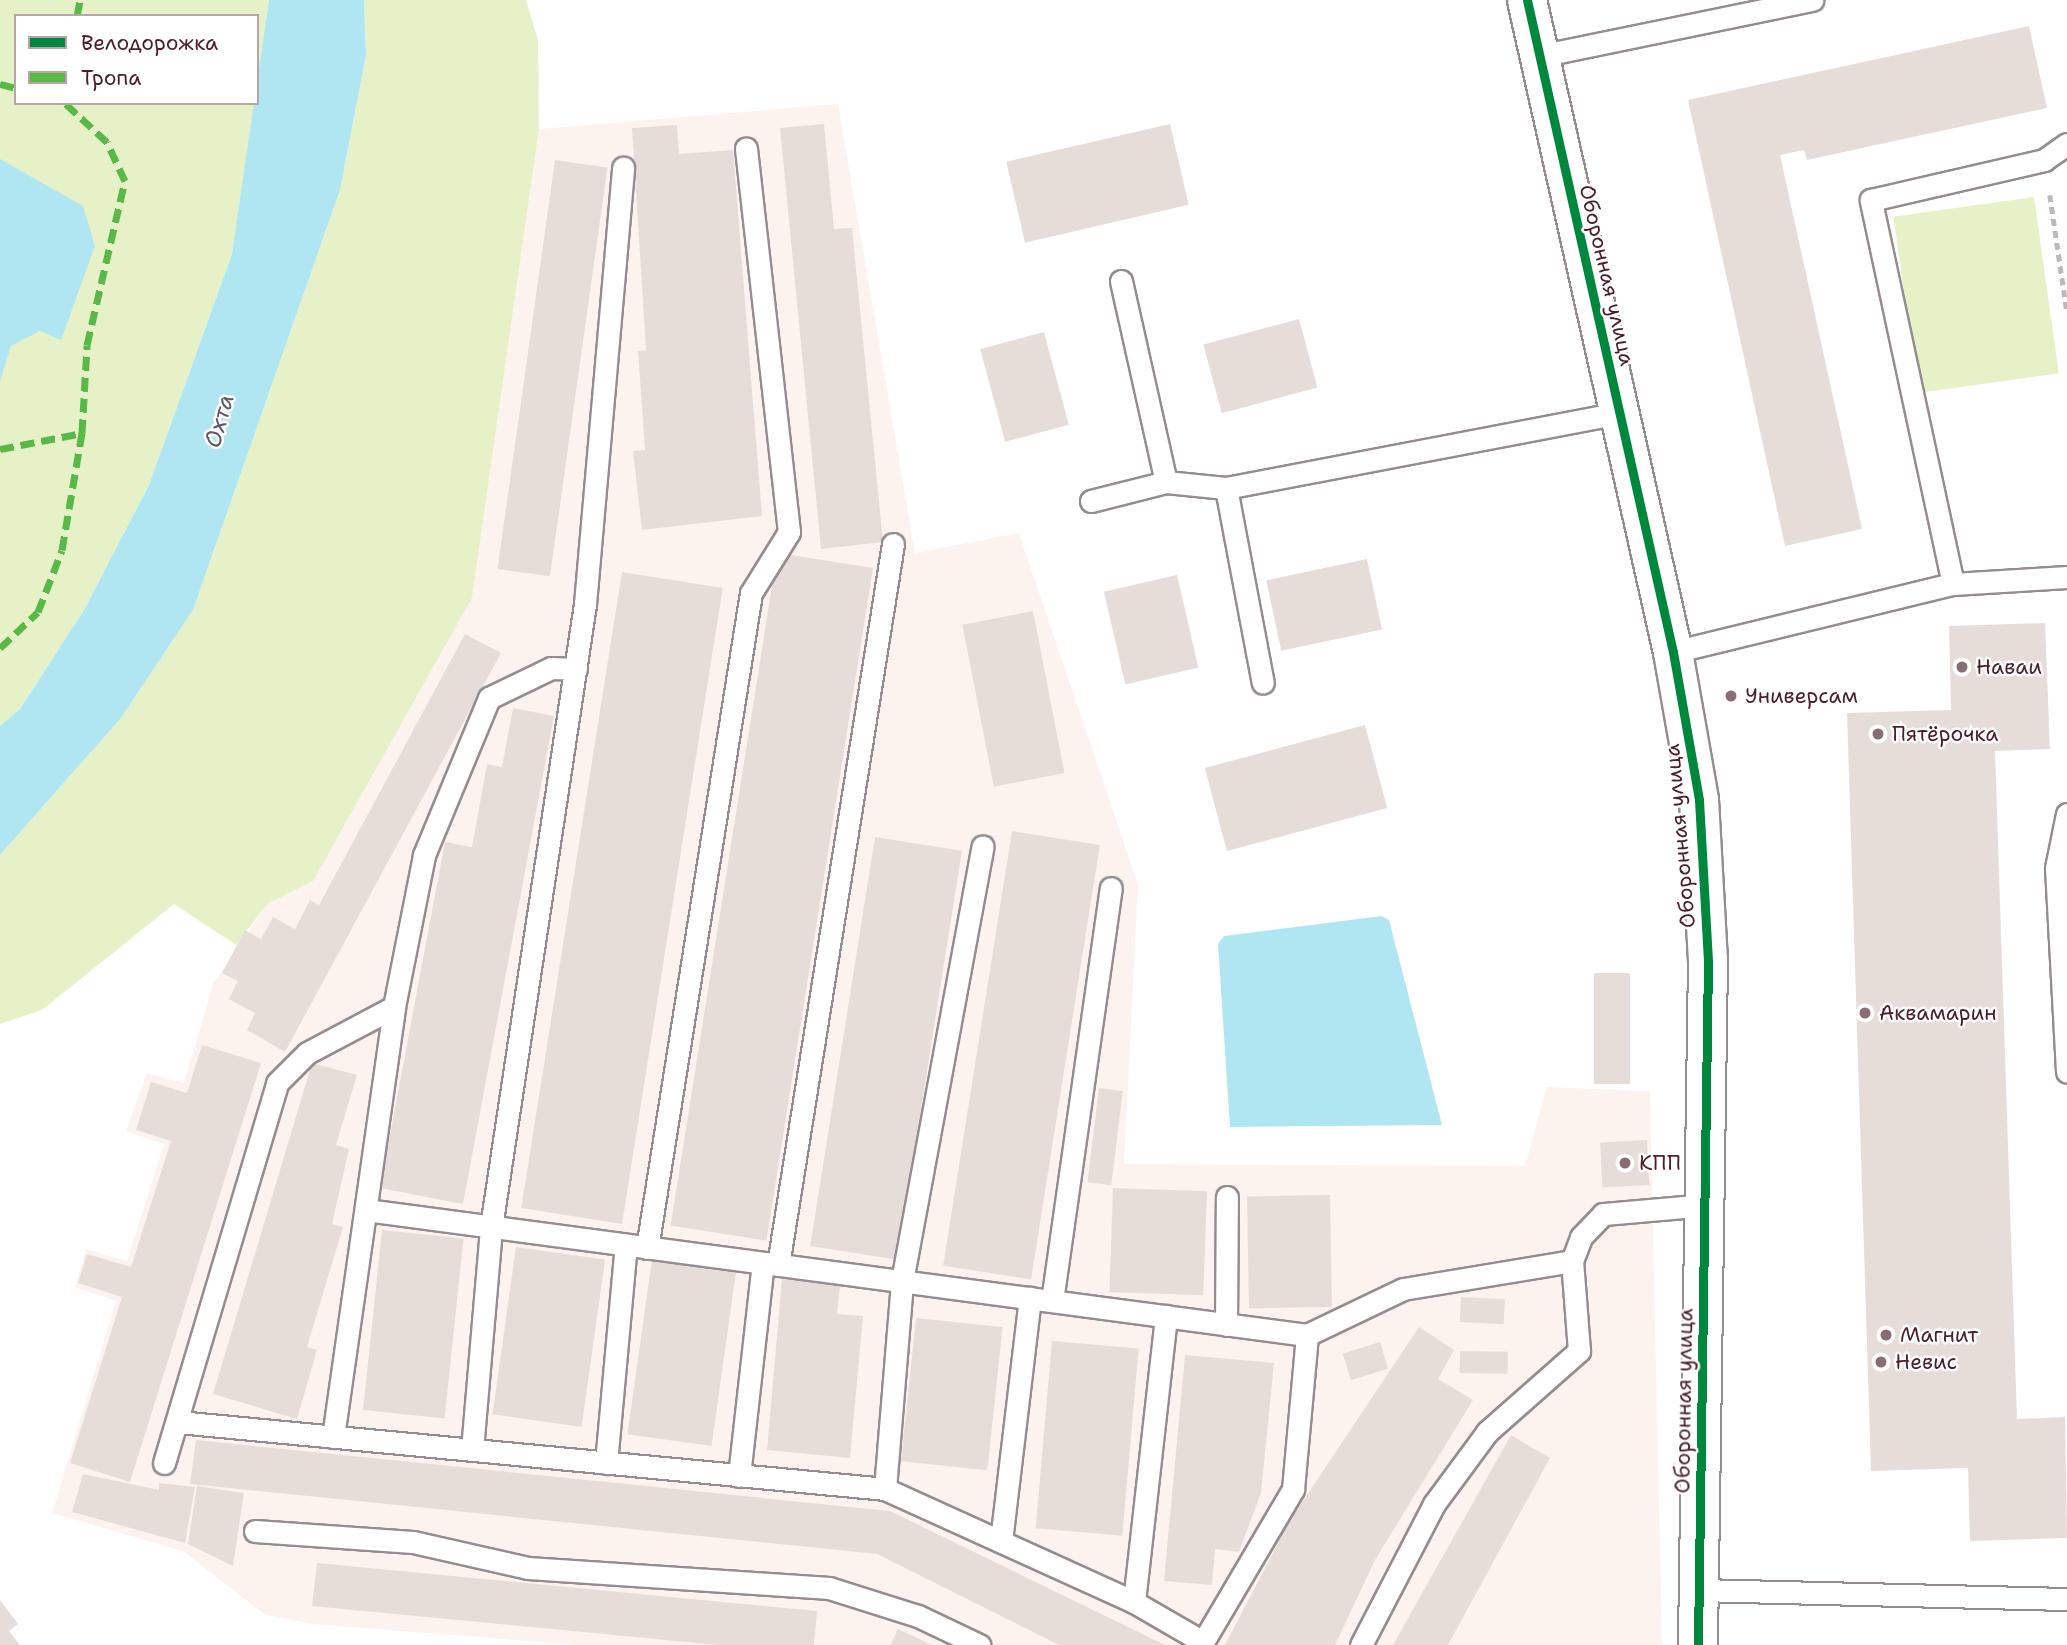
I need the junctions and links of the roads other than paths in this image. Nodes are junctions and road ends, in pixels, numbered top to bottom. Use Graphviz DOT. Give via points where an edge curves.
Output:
graph roads {
  1 [pos="1527,0"];
  2 [pos="1812,0"];
  3 [pos="1779,3"];
  4 [pos="1539,56"];
  5 [pos="2067,144"];
  6 [pos="746,148"];
  7 [pos="623,169"];
  8 [pos="1121,281"];
  9 [pos="1620,414"];
  10 [pos="1166,482"];
  11 [pos="1226,488"];
  12 [pos="1091,501"];
  13 [pos="892,544"];
  14 [pos="2067,577"];
  15 [pos="1953,584"];
  16 [pos="1673,652"];
  17 [pos="576,668"];
  18 [pos="1264,683"];
  19 [pos="2067,814"];
  20 [pos="983,846"];
  21 [pos="1111,888"];
  22 [pos="394,1007"];
  23 [pos="2067,1072"];
  24 [pos="1227,1197"];
  25 [pos="1705,1205"];
  26 [pos="366,1210"];
  27 [pos="491,1227"];
  28 [pos="636,1246"];
  29 [pos="1572,1261"];
  30 [pos="770,1264"];
  31 [pos="902,1282"];
  32 [pos="1030,1298"];
  33 [pos="1052,1301"];
  34 [pos="1166,1316"];
  35 [pos="1226,1325"];
  36 [pos="1307,1335"];
  37 [pos="178,1422"];
  38 [pos="333,1437"];
  39 [pos="472,1450"];
  40 [pos="164,1463"];
  41 [pos="606,1463"];
  42 [pos="740,1476"];
  43 [pos="885,1489"];
  44 [pos="255,1531"];
  45 [pos="1001,1541"];
  46 [pos="1698,1590"];
  47 [pos="2067,1599"];
  48 [pos="1133,1602"];
  49 [pos="979,1645"];
  50 [pos="1361,1645"];
  51 [pos="1698,1645"];
  1 -- 4 [label="street, Оборонная улица"];
  2 -- 3 [label="lane"];
  3 -- 4 [label="lane"];
  4 -- 9 [label="street, Оборонная улица"];
  5 -- 15 [label="lane" via="2044,160 1871,200"];
  6 -- 28 [label="lane" via="789,531 751,593"];
  7 -- 17 [label="lane"];
  8 -- 10 [label="lane"];
  9 -- 11 [label="lane"];
  9 -- 16 [label="street, Оборонная улица"];
  10 -- 11 [label="lane"];
  10 -- 12 [label="lane"];
  11 -- 18 [label="lane"];
  13 -- 30 [label="lane"];
  14 -- 15 [label="lane"];
  15 -- 16 [label="lane"];
  16 -- 25 [label="street, Оборонная улица" via="1702,851 1708,960"];
  17 -- 22 [label="lane" via="551,668 489,698 424,855"];
  17 -- 27 [label="lane"];
  19 -- 23 [label="lane" via="2056,868"];
  20 -- 31 [label="lane"];
  21 -- 33 [label="lane"];
  22 -- 26 [label="lane"];
  22 -- 37 [label="lane" via="307,1053 277,1083"];
  24 -- 35 [label="lane"];
  25 -- 29 [label="lane" via="1603,1214 1581,1237"];
  25 -- 46 [label="street, Оборонная улица"];
  26 -- 27 [label="lane"];
  26 -- 38 [label="lane"];
  27 -- 28 [label="lane"];
  27 -- 39 [label="lane"];
  28 -- 30 [label="lane"];
  28 -- 41 [label="lane"];
  29 -- 36 [label="lane" via="1402,1289"];
  29 -- 50 [label="lane" via="1579,1351 1487,1432 1441,1494"];
  30 -- 31 [label="lane"];
  30 -- 42 [label="lane"];
  31 -- 32 [label="lane"];
  31 -- 43 [label="lane"];
  32 -- 33 [label="lane"];
  32 -- 45 [label="lane"];
  33 -- 34 [label="lane"];
  34 -- 35 [label="lane"];
  34 -- 48 [label="lane"];
  35 -- 36 [label="lane"];
  36 -- 48 [label="lane" via="1293,1489 1203,1642"];
  37 -- 38 [label="lane"];
  37 -- 40 [label="lane"];
  38 -- 39 [label="lane"];
  39 -- 41 [label="lane"];
  41 -- 42 [label="lane"];
  42 -- 43 [label="lane"];
  43 -- 45 [label="lane"];
  44 -- 49 [label="lane" via="413,1542 528,1568 829,1588 918,1616"];
  45 -- 48 [label="lane"];
  46 -- 47 [label="lane"];
  46 -- 51 [label="street, Оборонная улица"];
}
